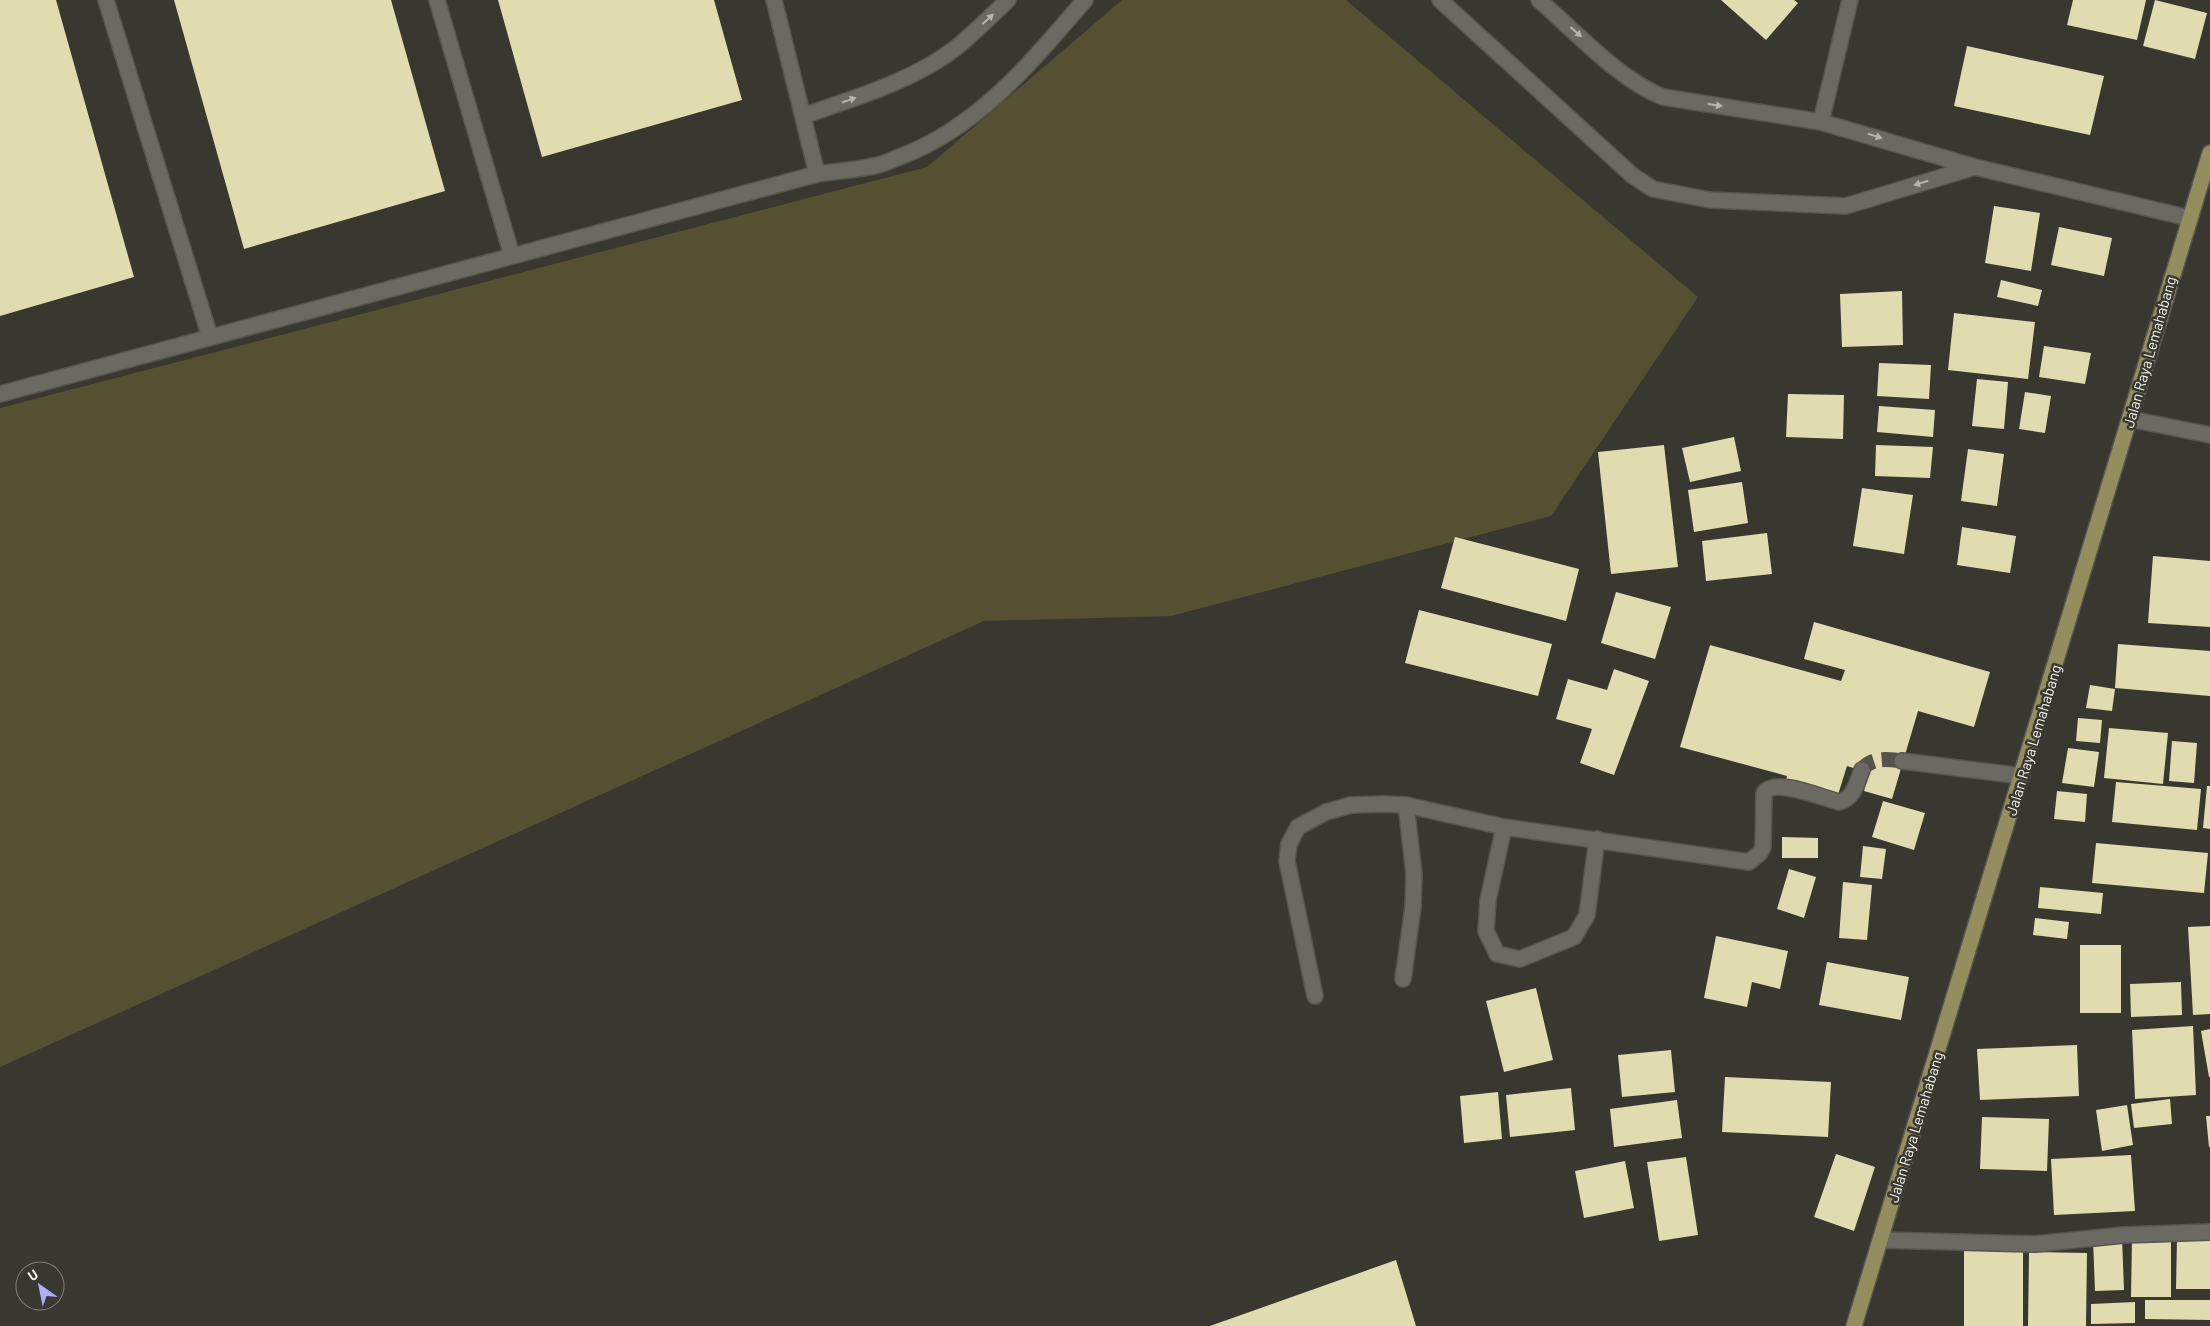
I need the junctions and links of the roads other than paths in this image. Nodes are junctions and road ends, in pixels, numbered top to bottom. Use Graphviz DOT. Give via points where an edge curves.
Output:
graph roads {
  1 [pos="106,0"];
  2 [pos="437,0"];
  3 [pos="774,0"];
  4 [pos="1008,0"];
  5 [pos="1085,0"];
  6 [pos="1440,0"];
  7 [pos="1539,0"];
  8 [pos="1850,0"];
  9 [pos="803,116"];
  10 [pos="1821,122"];
  11 [pos="2210,153"];
  12 [pos="1975,167"];
  13 [pos="817,174"];
  14 [pos="2189,218"];
  15 [pos="512,256"];
  16 [pos="210,337"];
  17 [pos="0,394"];
  18 [pos="2130,419"];
  19 [pos="2210,435"];
  20 [pos="1902,761"];
  21 [pos="1862,770"];
  22 [pos="2022,776"];
  23 [pos="1406,805"];
  24 [pos="1504,827"];
  25 [pos="1597,839"];
  26 [pos="1403,979"];
  27 [pos="1315,996"];
  28 [pos="2210,1232"];
  29 [pos="1880,1240"];
  30 [pos="1854,1326"];
  1 -- 16 [label="street"];
  2 -- 15 [label="street"];
  3 -- 9 [label="street"];
  9 -- 4 [label="street, one-way" via="870,93 926,67 956,47"];
  5 -- 13 [label="street" via="1028,66 982,110 947,133 922,148 879,165"];
  12 -- 6 [label="street, one-way" via="1846,206 1710,200 1653,189 1633,176"];
  7 -- 10 [label="street, one-way" via="1645,90 1664,97"];
  8 -- 10 [label="street"];
  9 -- 13 [label="street"];
  10 -- 12 [label="street, one-way"];
  11 -- 14 [label="main road, Jalan Raya Lemahabang"];
  12 -- 14 [label="street"];
  13 -- 15 [label="street"];
  14 -- 18 [label="main road, Jalan Raya Lemahabang"];
  15 -- 16 [label="street"];
  16 -- 17 [label="street"];
  18 -- 19 [label="street"];
  18 -- 22 [label="main road, Jalan Raya Lemahabang"];
  20 -- 22 [label="street"];
  21 -- 25 [label="street" via="1852,793 1844,801 1782,786 1767,790 1764,793 1762,847 1750,862"];
  22 -- 29 [label="main road, Jalan Raya Lemahabang"];
  23 -- 24 [label="street"];
  23 -- 26 [label="street" via="1414,882"];
  23 -- 27 [label="street" via="1351,805 1326,812 1298,828 1289,844 1287,862"];
  24 -- 25 [label="street"];
  24 -- 25 [label="street" via="1488,900 1486,931 1497,954 1520,960 1574,937 1587,916"];
  28 -- 29 [label="street" via="2123,1235 2036,1244"];
  29 -- 30 [label="main road, Jalan Raya Lemahabang"];
}
